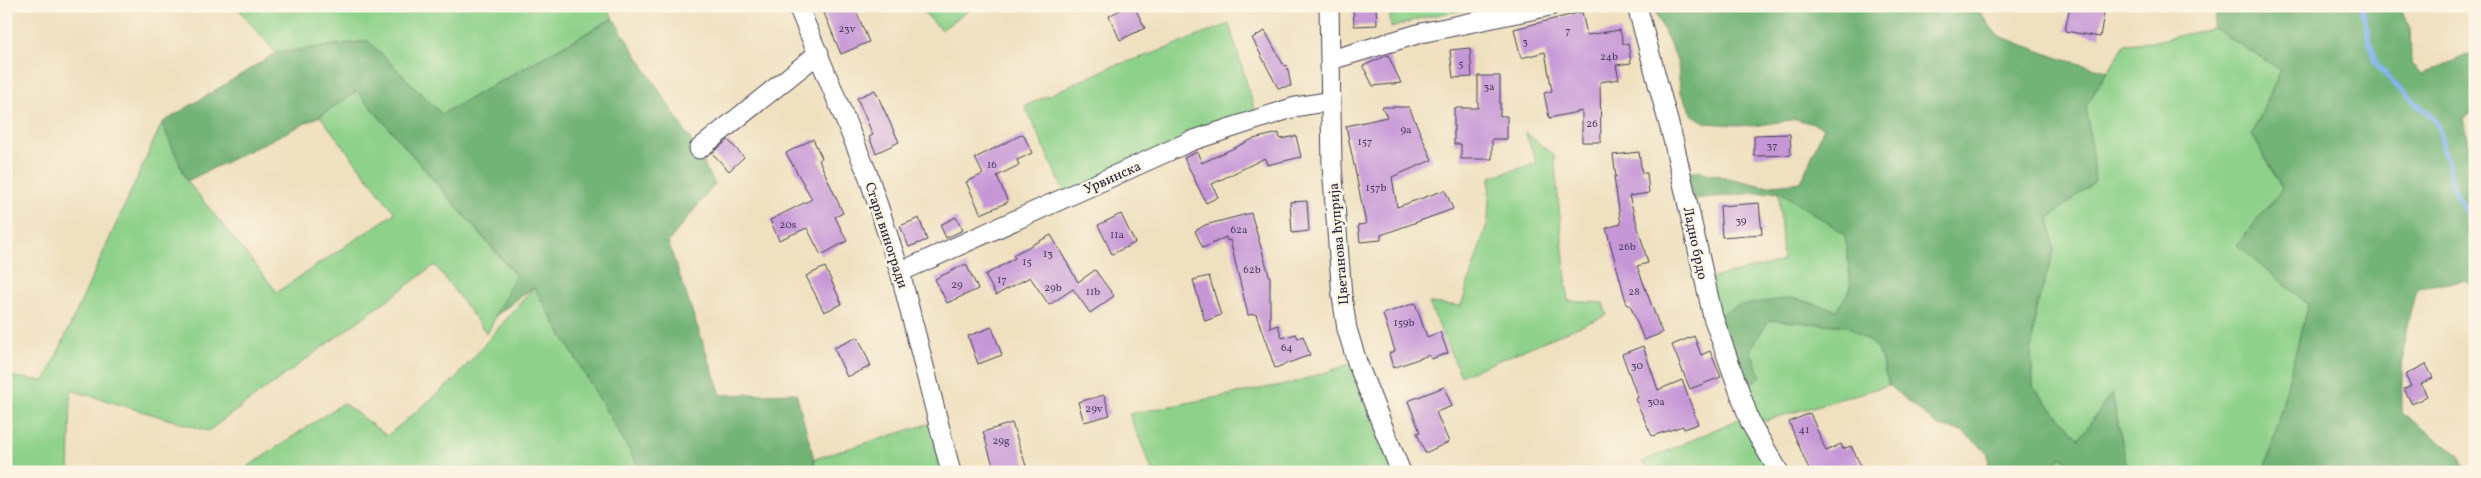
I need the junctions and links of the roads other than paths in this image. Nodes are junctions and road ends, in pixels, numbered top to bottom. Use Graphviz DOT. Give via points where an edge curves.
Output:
graph roads {
  1 [pos="798,6"];
  2 [pos="1330,6"];
  3 [pos="1550,6"];
  4 [pos="1637,6"];
  5 [pos="819,53"];
  6 [pos="1331,60"];
  7 [pos="1331,101"];
  8 [pos="699,149"];
  9 [pos="900,272"];
  10 [pos="951,472"];
  11 [pos="1401,472"];
  12 [pos="1778,472"];
  1 -- 5 [label="street, Стари виногради"];
  2 -- 6 [label="street, Цветанова ћуприја"];
  3 -- 6 [label="street" via="1421,33"];
  4 -- 12 [label="street, Ладно брдо" via="1674,143 1713,317 1751,424"];
  5 -- 8 [label="street"];
  5 -- 9 [label="street, Стари виногради" via="868,175"];
  6 -- 7 [label="street, Цветанова ћуприја"];
  7 -- 9 [label="street, Урвинска" via="1295,107 1191,142"];
  7 -- 11 [label="street, Цветанова ћуприја" via="1338,259 1347,329"];
  9 -- 10 [label="street, Стари виногради"];
}
